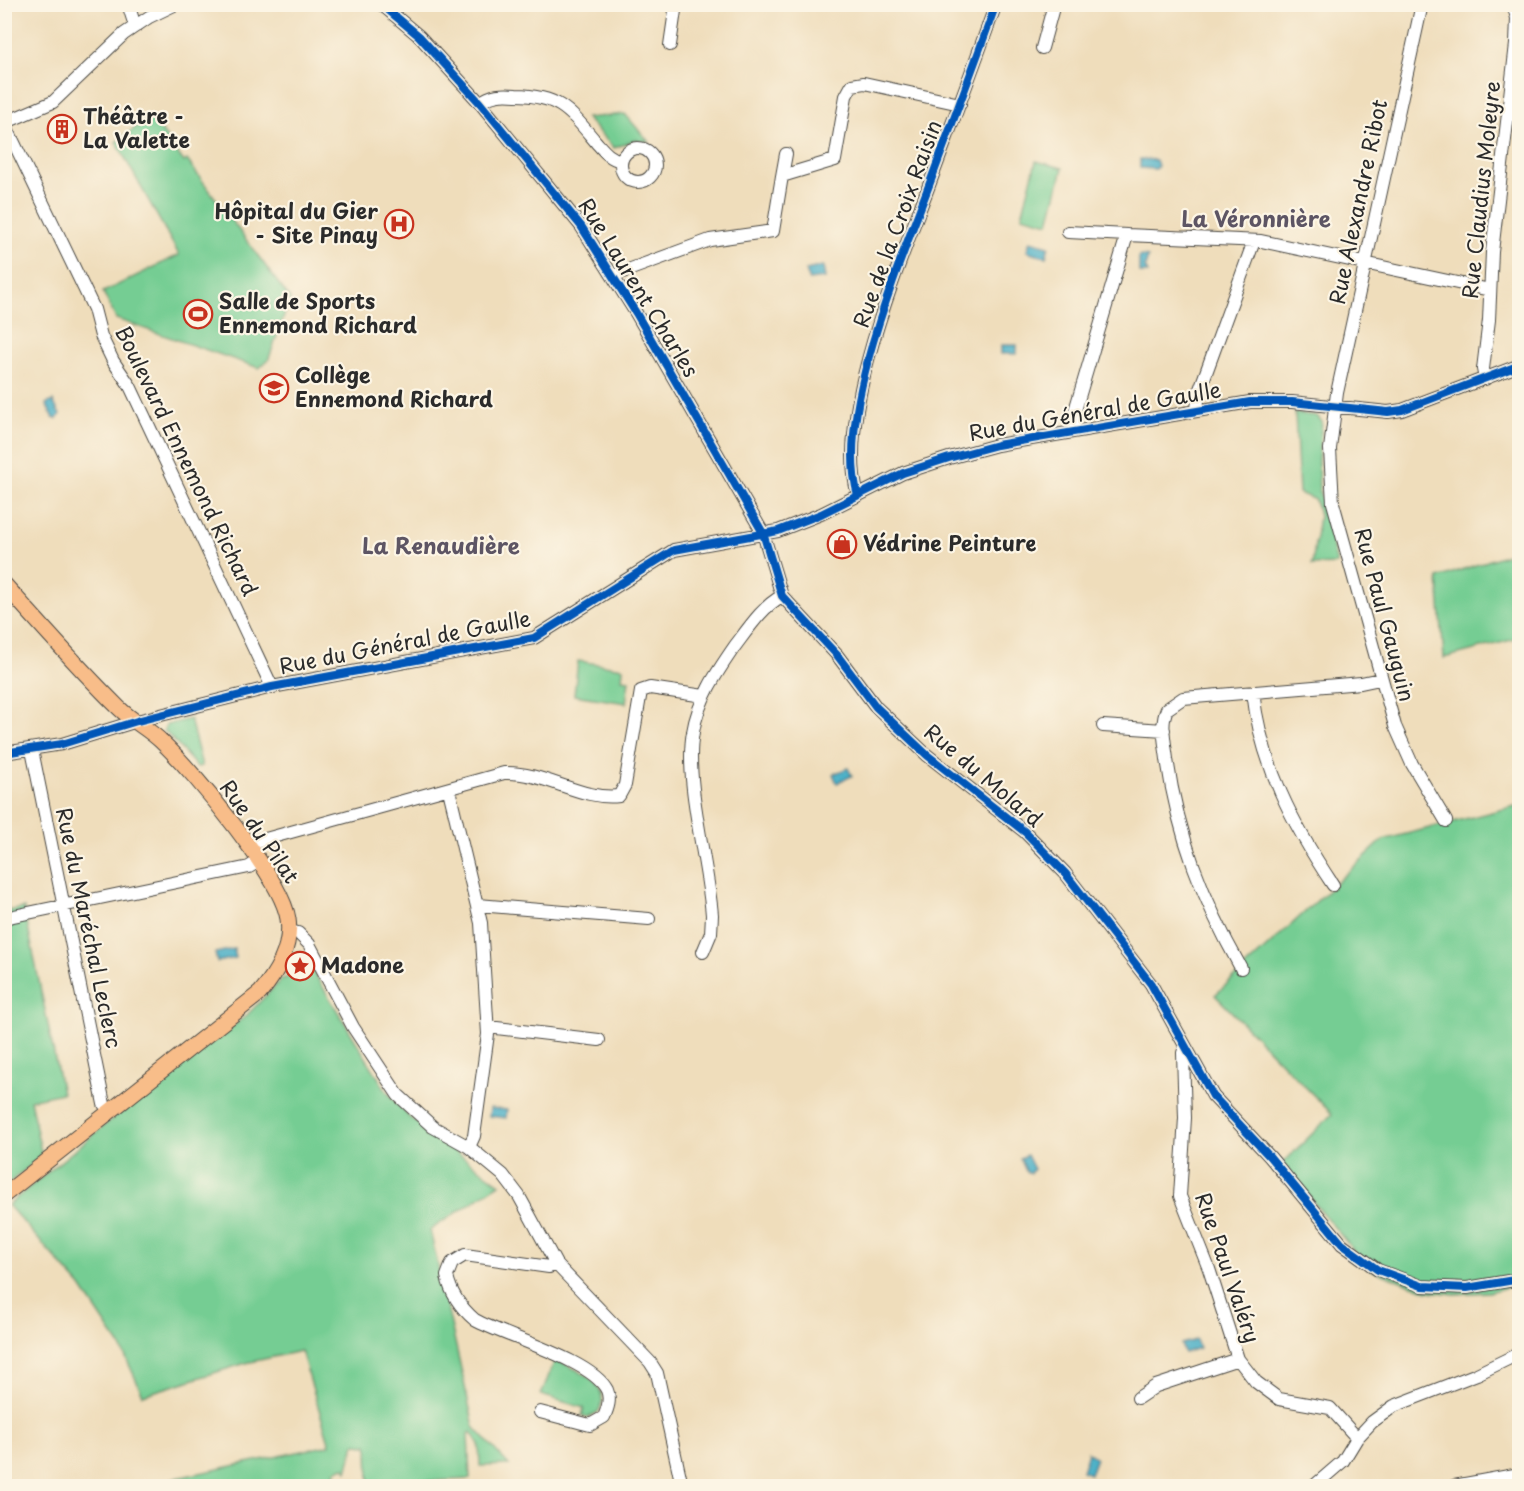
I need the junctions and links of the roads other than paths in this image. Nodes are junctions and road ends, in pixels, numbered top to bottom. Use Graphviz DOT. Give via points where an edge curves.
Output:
graph roads {
  1 [pos="128,4"];
  2 [pos="176,4"];
  3 [pos="381,4"];
  4 [pos="676,4"];
  5 [pos="996,4"];
  6 [pos="1054,4"];
  7 [pos="1422,4"];
  8 [pos="1513,4"];
  9 [pos="135,26"];
  10 [pos="670,45"];
  11 [pos="1042,48"];
  12 [pos="480,103"];
  13 [pos="960,104"];
  14 [pos="5,123"];
  15 [pos="786,154"];
  16 [pos="621,161"];
  17 [pos="782,176"];
  18 [pos="1068,232"];
  19 [pos="1127,235"];
  20 [pos="1254,241"];
  21 [pos="1366,264"];
  22 [pos="620,273"];
  23 [pos="1490,290"];
  24 [pos="1520,365"];
  25 [pos="1485,379"];
  26 [pos="1335,408"];
  27 [pos="1197,409"];
  28 [pos="1074,431"];
  29 [pos="858,495"];
  30 [pos="763,533"];
  31 [pos="4,584"];
  32 [pos="782,596"];
  33 [pos="1380,679"];
  34 [pos="272,687"];
  35 [pos="1253,692"];
  36 [pos="704,696"];
  37 [pos="137,721"];
  38 [pos="1103,726"];
  39 [pos="1164,730"];
  40 [pos="32,750"];
  41 [pos="4,753"];
  42 [pos="448,789"];
  43 [pos="1446,821"];
  44 [pos="249,847"];
  45 [pos="259,861"];
  46 [pos="1333,885"];
  47 [pos="478,905"];
  48 [pos="63,906"];
  49 [pos="4,918"];
  50 [pos="649,919"];
  51 [pos="290,931"];
  52 [pos="703,952"];
  53 [pos="1241,968"];
  54 [pos="488,1027"];
  55 [pos="599,1040"];
  56 [pos="1185,1047"];
  57 [pos="108,1112"];
  58 [pos="469,1147"];
  59 [pos="4,1195"];
  60 [pos="556,1264"];
  61 [pos="1520,1279"];
  62 [pos="1520,1353"];
  63 [pos="1238,1359"];
  64 [pos="1138,1398"];
  65 [pos="540,1412"];
  66 [pos="1357,1438"];
  67 [pos="1520,1474"];
  68 [pos="682,1486"];
  69 [pos="1314,1486"];
  70 [pos="1454,1486"];
  1 -- 9 [label="street"];
  2 -- 9 [label="street"];
  3 -- 12 [label="street, Rue Laurent Charles" via="419,36"];
  4 -- 10 [label="street"];
  5 -- 13 [label="street, Rue de la Croix Raisin"];
  6 -- 11 [label="street"];
  7 -- 21 [label="street, Rue Alexandre Ribot"];
  8 -- 23 [label="street, Rue Claudius Moleyre" via="1516,44"];
  9 -- 14 [label="street" via="104,51 61,96"];
  12 -- 16 [label="street" via="500,94 552,99 568,110 609,156"];
  12 -- 30 [label="street, Rue Laurent Charles" via="567,208 610,270"];
  13 -- 17 [label="street" via="864,83 852,85 848,89 835,160"];
  13 -- 29 [label="street, Rue de la Croix Raisin" via="880,321 855,420 853,465"];
  14 -- 34 [label="street, Boulevard Ennemond Richard" via="94,309 116,369 130,386"];
  15 -- 17 [label="street"];
  17 -- 22 [label="street" via="772,231 710,240"];
  18 -- 19 [label="street"];
  19 -- 20 [label="street"];
  19 -- 28 [label="street" via="1074,414"];
  20 -- 21 [label="street"];
  20 -- 27 [label="street" via="1197,398"];
  21 -- 23 [label="street"];
  21 -- 26 [label="street, Rue Alexandre Ribot"];
  23 -- 25 [label="street, Rue Claudius Moleyre"];
  24 -- 25 [label="street, Rue du Général de Gaulle"];
  25 -- 26 [label="street, Rue du Général de Gaulle" via="1402,410"];
  26 -- 27 [label="street, Rue du Général de Gaulle" via="1272,401"];
  26 -- 33 [label="street, Rue Paul Gauguin" via="1330,468 1333,503"];
  27 -- 28 [label="street, Rue du Général de Gaulle"];
  28 -- 29 [label="street, Rue du Général de Gaulle" via="949,458 903,473"];
  29 -- 30 [label="street, Rue du Général de Gaulle" via="800,523"];
  30 -- 32 [label="street, Rue du Molard"];
  30 -- 34 [label="street, Rue du Général de Gaulle" via="674,550 534,638"];
  31 -- 37 [label="main road, Rue du Pilat" via="120,710"];
  32 -- 36 [label="street" via="747,631"];
  32 -- 56 [label="street, Rue du Molard" via="837,655 876,707 927,755 1025,832 1065,873 1151,984"];
  33 -- 35 [label="street"];
  33 -- 43 [label="street, Rue Paul Gauguin" via="1412,764"];
  34 -- 37 [label="street, Rue du Général de Gaulle"];
  35 -- 39 [label="street" via="1183,698 1167,709"];
  35 -- 46 [label="street" via="1260,734 1285,804"];
  36 -- 42 [label="street" via="650,688 641,691 625,785 619,796 598,796 515,773"];
  36 -- 52 [label="street" via="692,742 694,787 712,915 711,933"];
  37 -- 40 [label="street, Rue du Général de Gaulle"];
  37 -- 44 [label="main road, Rue du Pilat" via="176,757"];
  38 -- 39 [label="street"];
  39 -- 53 [label="street" via="1171,784 1189,856 1201,890"];
  40 -- 41 [label="street, Rue du Général de Gaulle"];
  40 -- 48 [label="street, Rue du Maréchal Leclerc"];
  42 -- 44 [label="street" via="262,840"];
  42 -- 47 [label="street"];
  44 -- 45 [label="main road, Rue du Pilat"];
  45 -- 48 [label="street" via="249,867"];
  45 -- 51 [label="main road, Rue du Pilat" via="283,901"];
  47 -- 50 [label="street"];
  47 -- 54 [label="street"];
  48 -- 49 [label="street"];
  48 -- 57 [label="street, Rue du Maréchal Leclerc"];
  51 -- 57 [label="main road" via="277,969 260,993"];
  51 -- 58 [label="street" via="309,944 353,1027 398,1095 433,1127"];
  54 -- 55 [label="street"];
  54 -- 58 [label="street"];
  56 -- 61 [label="street, Rue du Molard" via="1213,1096 1359,1259 1422,1286 1467,1288"];
  56 -- 63 [label="street, Rue Paul Valéry" via="1180,1196"];
  57 -- 59 [label="main road"];
  58 -- 60 [label="street" via="503,1175 519,1196"];
  60 -- 65 [label="street" via="549,1267 465,1255 452,1263 447,1276 462,1310 475,1320 579,1364 608,1391 604,1417 590,1425"];
  60 -- 68 [label="street" via="654,1367"];
  62 -- 66 [label="street" via="1394,1406"];
  63 -- 64 [label="street, Rue Paul Valéry" via="1155,1386"];
  63 -- 66 [label="street, Rue Paul Valéry" via="1256,1382 1279,1399 1330,1408"];
  66 -- 69 [label="street" via="1343,1461"];
  67 -- 70 [label="street"];
}
